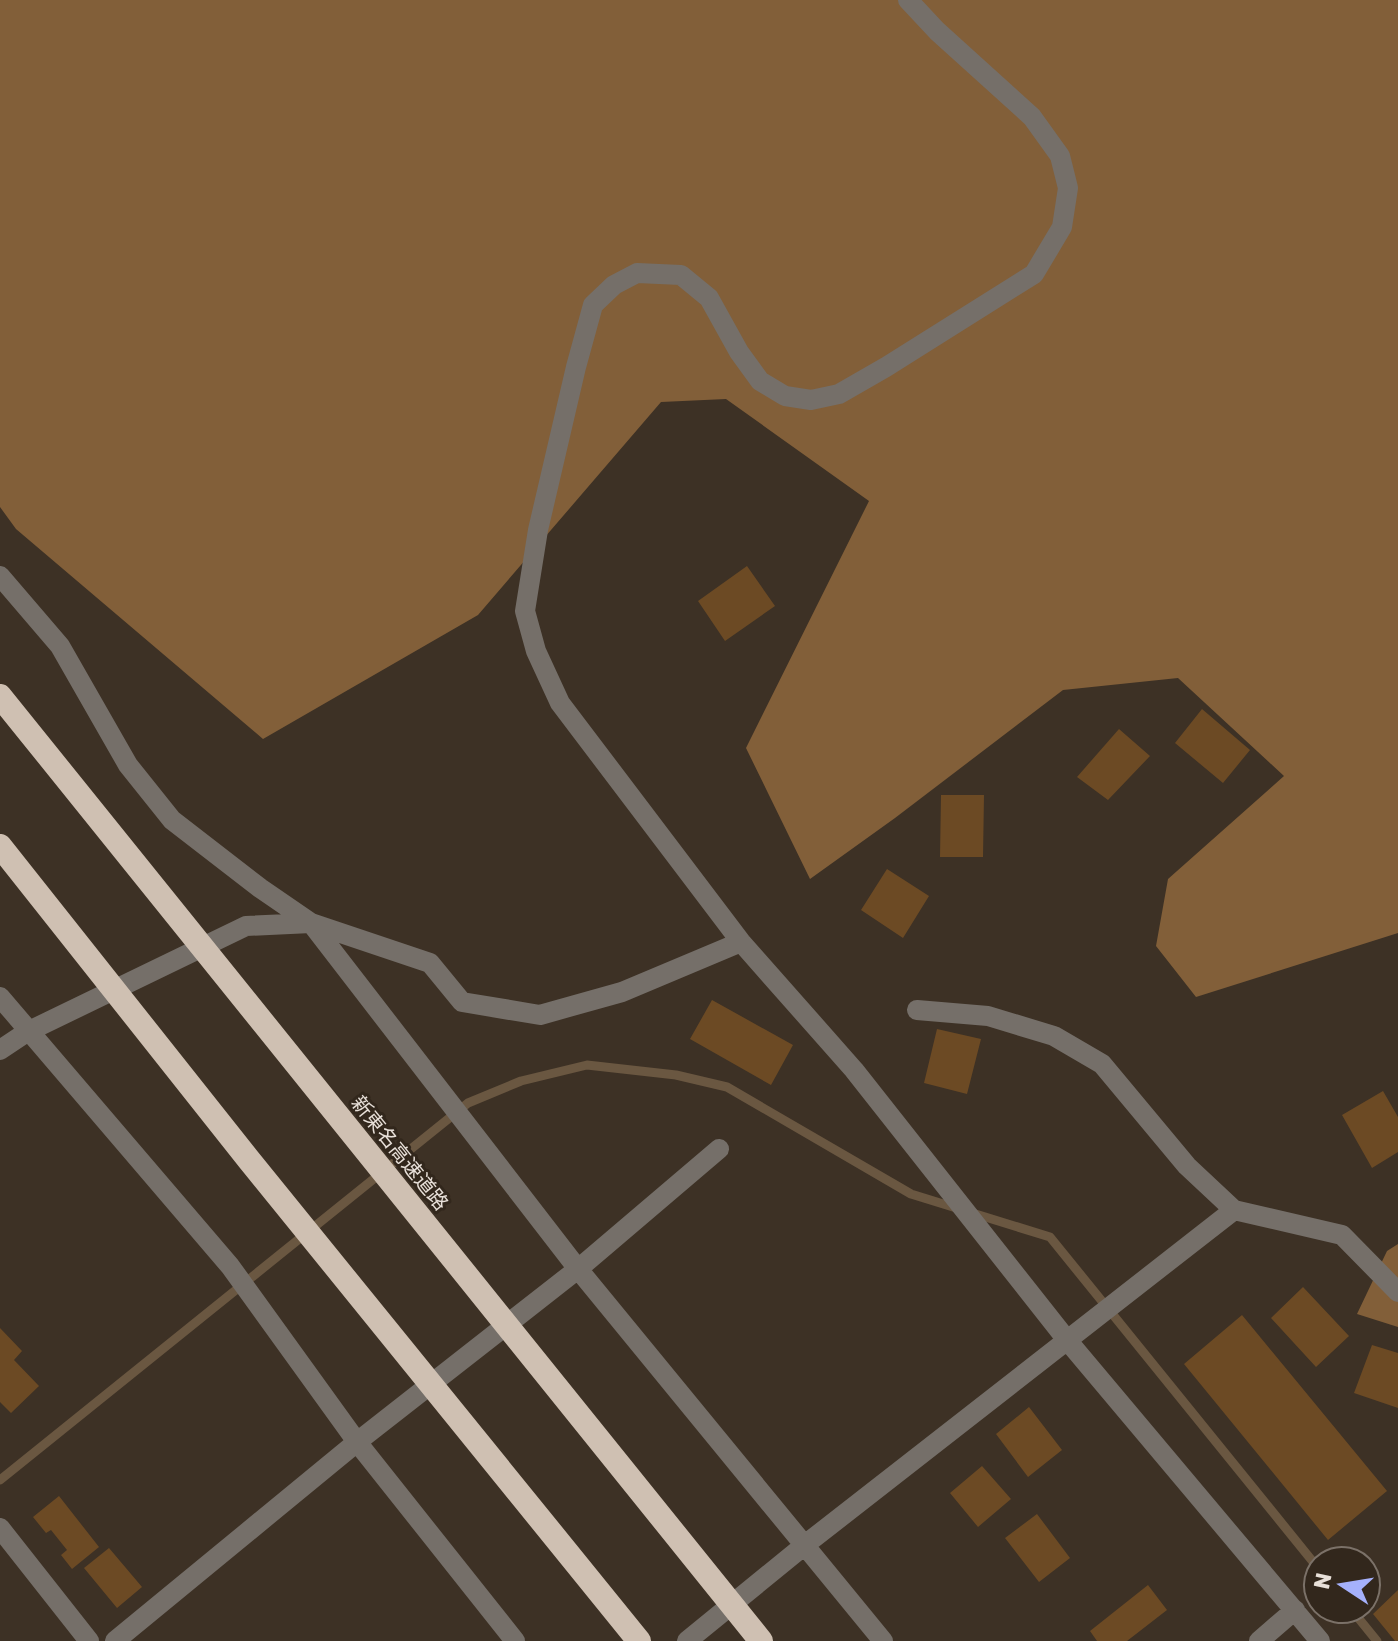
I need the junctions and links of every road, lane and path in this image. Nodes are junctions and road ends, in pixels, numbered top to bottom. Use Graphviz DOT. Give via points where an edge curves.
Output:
graph roads {
  1 [pos="908,0"];
  2 [pos="0,576"];
  3 [pos="0,696"];
  4 [pos="0,846"];
  5 [pos="311,923"];
  6 [pos="741,942"];
  7 [pos="0,997"];
  8 [pos="917,1010"];
  9 [pos="27,1032"];
  10 [pos="0,1050"];
  11 [pos="719,1149"];
  12 [pos="1234,1210"];
  13 [pos="578,1269"];
  14 [pos="1398,1292"];
  15 [pos="1067,1340"];
  16 [pos="357,1442"];
  17 [pos="0,1528"];
  18 [pos="806,1544"];
  19 [pos="1295,1610"];
  20 [pos="89,1641"];
  21 [pos="115,1641"];
  22 [pos="515,1641"];
  23 [pos="639,1641"];
  24 [pos="687,1641"];
  25 [pos="761,1641"];
  26 [pos="883,1641"];
  27 [pos="1259,1641"];
  28 [pos="1320,1641"];
  1 -- 6 [label="street" via="1032,117 1060,156 1068,188 1062,227 1034,274 839,394 811,400 785,396 760,381 709,298 681,275 637,273 593,305 538,530 525,611 560,703"];
  2 -- 5 [label="street" via="60,646 128,765 172,820"];
  3 -- 25 [label="highway, 新東名高速道路, bridge"];
  4 -- 23 [label="highway, bridge"];
  5 -- 6 [label="street" via="430,963 462,1002 540,1015 622,992"];
  5 -- 9 [label="street" via="246,926"];
  5 -- 13 [label="street"];
  6 -- 15 [label="street" via="854,1070"];
  7 -- 9 [label="street"];
  8 -- 12 [label="street" via="988,1016 1054,1036 1102,1064 1187,1166"];
  9 -- 10 [label="street"];
  9 -- 16 [label="street" via="230,1266"];
  11 -- 13 [label="street"];
  12 -- 14 [label="street" via="1342,1235"];
  12 -- 15 [label="street"];
  13 -- 16 [label="street"];
  13 -- 18 [label="street"];
  15 -- 18 [label="street"];
  15 -- 19 [label="street"];
  16 -- 21 [label="street"];
  16 -- 22 [label="street"];
  17 -- 20 [label="street"];
  18 -- 24 [label="street"];
  18 -- 26 [label="street"];
  19 -- 27 [label="street"];
  19 -- 28 [label="street"];
}
